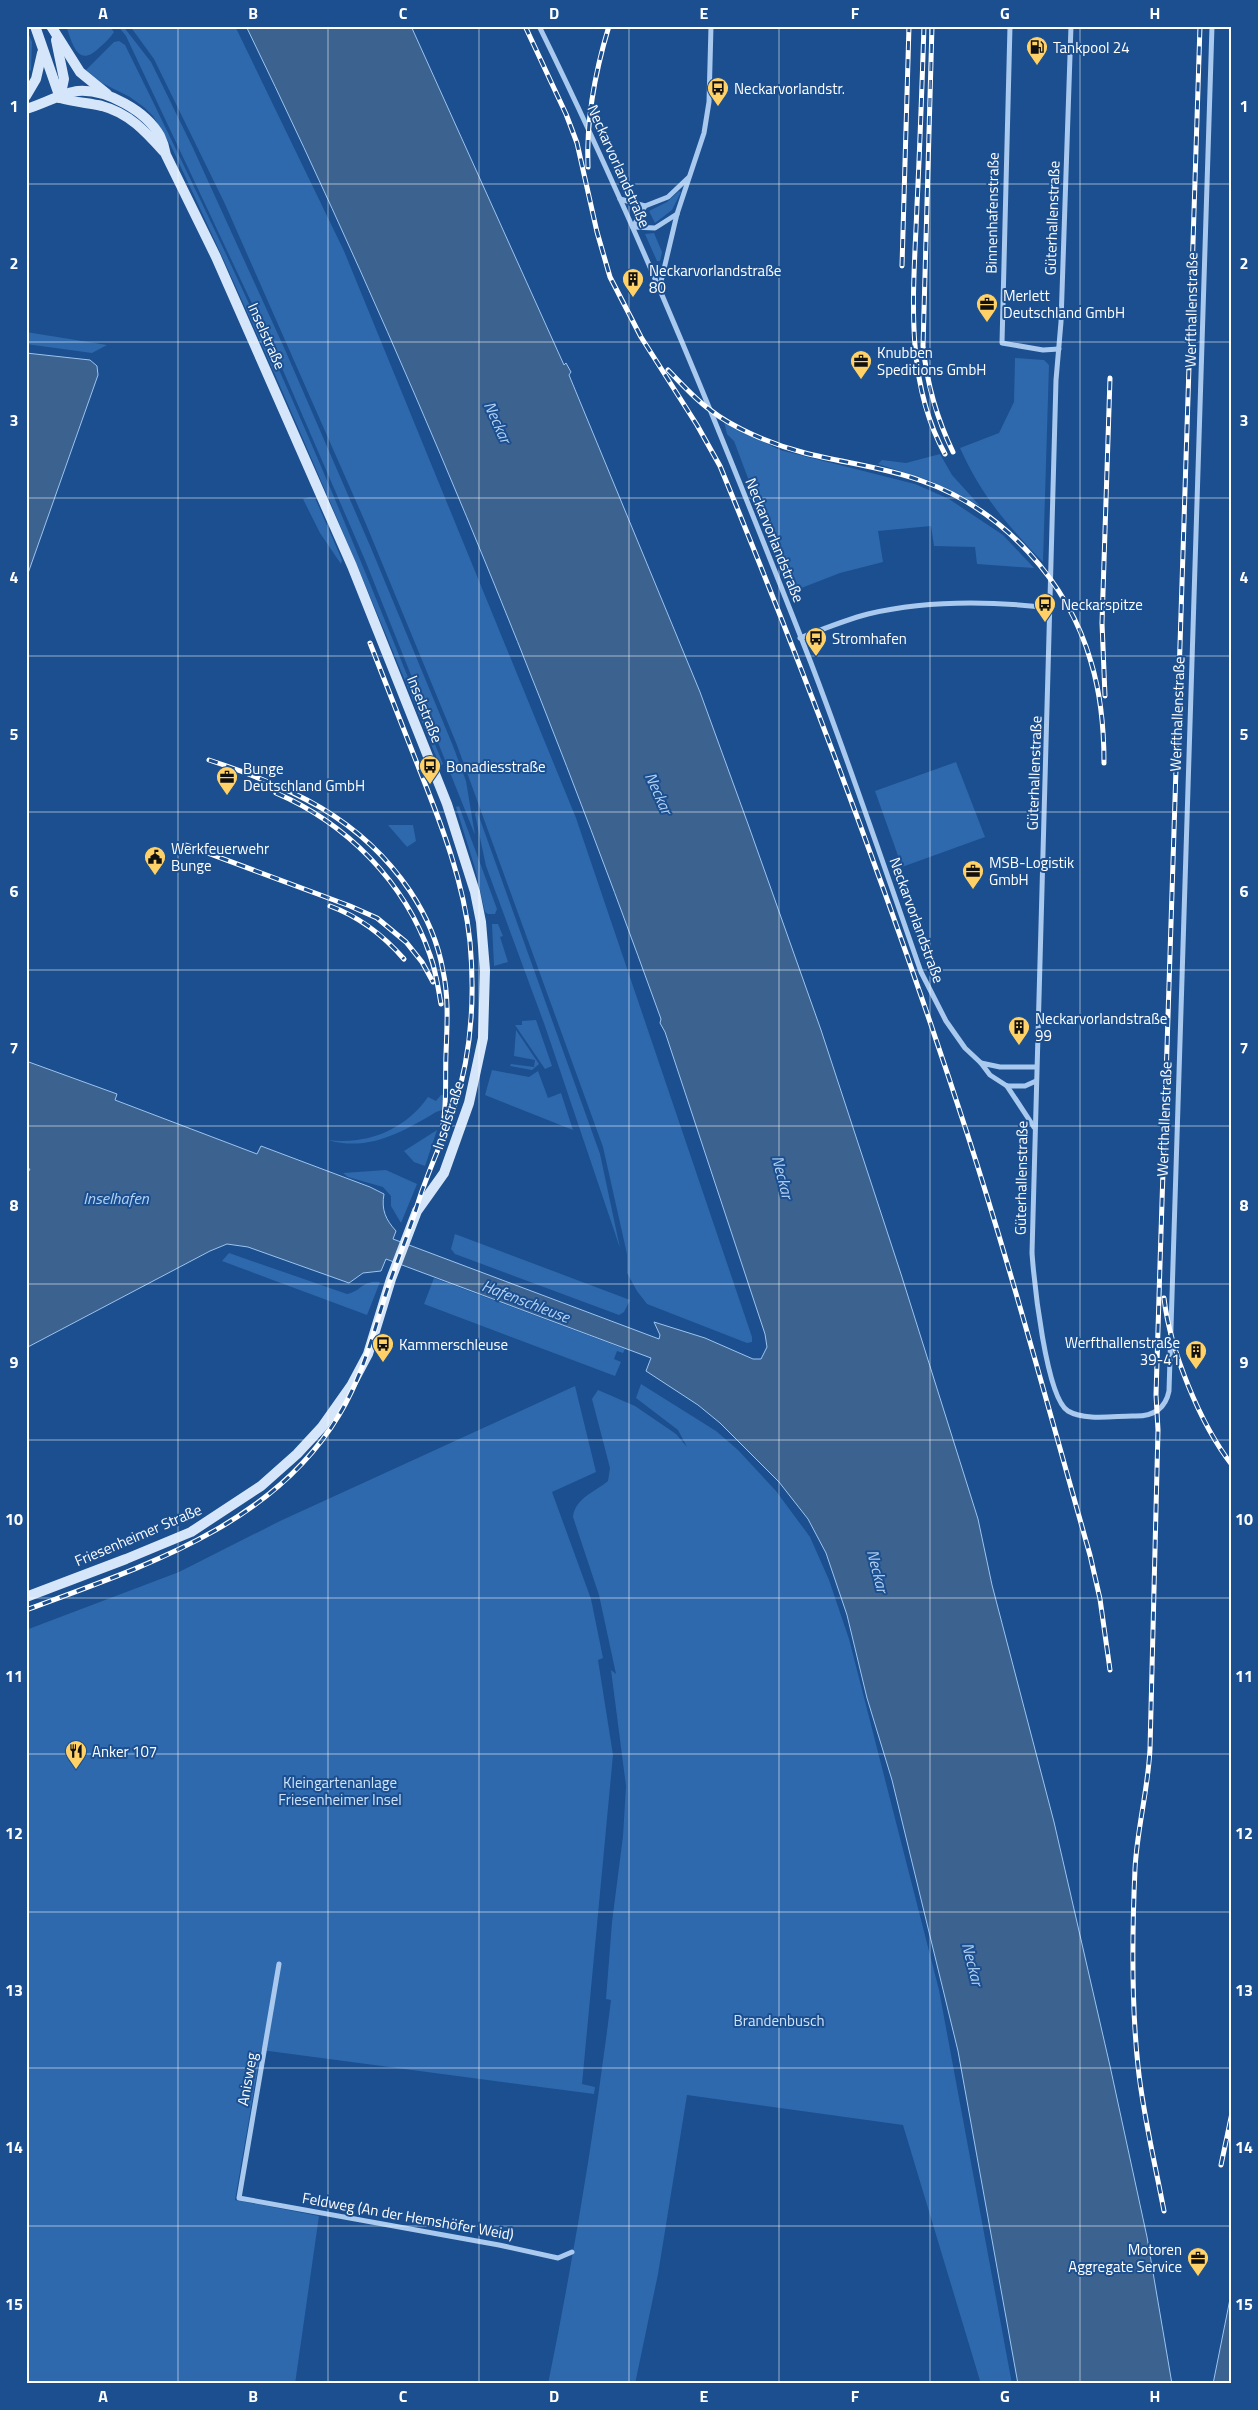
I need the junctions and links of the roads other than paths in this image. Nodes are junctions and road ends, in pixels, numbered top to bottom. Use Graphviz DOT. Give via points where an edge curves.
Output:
graph roads {
  1 [pos="35,26"];
  2 [pos="539,26"];
  3 [pos="711,26"];
  4 [pos="1010,26"];
  5 [pos="1071,26"];
  6 [pos="1212,26"];
  7 [pos="53,30"];
  8 [pos="43,50"];
  9 [pos="26,96"];
  10 [pos="60,98"];
  11 [pos="112,98"];
  12 [pos="26,110"];
  13 [pos="166,155"];
  14 [pos="689,178"];
  15 [pos="620,198"];
  16 [pos="645,206"];
  17 [pos="677,214"];
  18 [pos="633,227"];
  19 [pos="659,287"];
  20 [pos="1059,350"];
  21 [pos="1051,608"];
  22 [pos="800,638"];
  23 [pos="981,1063"];
  24 [pos="1036,1067"];
  25 [pos="1036,1081"];
  26 [pos="1007,1086"];
  27 [pos="1034,1127"];
  28 [pos="386,1294"];
  29 [pos="1165,1402"];
  30 [pos="26,1597"];
  31 [pos="280,1964"];
  32 [pos="239,2198"];
  33 [pos="572,2252"];
  1 -- 8 [label="street"];
  2 -- 15 [label="street, Neckarvorlandstraße"];
  3 -- 14 [label="street" via="709,102 704,133"];
  4 -- 20 [label="street, Binnenhafenstraße" via="1002,343"];
  5 -- 20 [label="street, Güterhallenstraße"];
  6 -- 29 [label="street, Werfthallenstraße" via="1169,1392"];
  7 -- 10 [label="street" via="64,79"];
  7 -- 11 [label="street" via="80,72"];
  8 -- 9 [label="street" via="36,79"];
  8 -- 10 [label="street"];
  10 -- 11 [label="street, Inselstraße" via="78,91"];
  10 -- 12 [label="street"];
  10 -- 13 [label="street, Inselstraße" via="118,112 140,126"];
  11 -- 13 [label="street, Inselstraße" via="154,126"];
  13 -- 28 [label="street, Inselstraße" via="216,257 354,571 447,804 475,892 481,922 486,1008 479,1065 444,1173 419,1207"];
  14 -- 16 [label="street" via="668,197"];
  14 -- 17 [label="street"];
  15 -- 16 [label="street"];
  15 -- 18 [label="street, Neckarvorlandstraße"];
  16 -- 18 [label="street"];
  17 -- 18 [label="street" via="655,228"];
  17 -- 19 [label="street"];
  18 -- 19 [label="street, Neckarvorlandstraße"];
  19 -- 22 [label="street, Neckarvorlandstraße"];
  20 -- 21 [label="street, Güterhallenstraße"];
  21 -- 22 [label="street" via="994,604 925,605 869,614"];
  21 -- 24 [label="street, Güterhallenstraße"];
  22 -- 23 [label="street, Neckarvorlandstraße" via="922,972 946,1021 965,1048"];
  23 -- 24 [label="street" via="1000,1067"];
  23 -- 26 [label="street, Neckarvorlandstraße" via="990,1075"];
  24 -- 25 [label="street, Güterhallenstraße"];
  25 -- 26 [label="street" via="1024,1086"];
  25 -- 27 [label="street, Güterhallenstraße"];
  26 -- 27 [label="street, Neckarvorlandstraße"];
  27 -- 29 [label="street, Güterhallenstraße" via="1032,1253 1035,1299 1061,1403 1067,1411 1075,1414 1147,1417 1157,1412"];
  28 -- 30 [label="street, Friesenheimer Straße" via="373,1340 336,1410 312,1438 261,1486 191,1532"];
  31 -- 32 [label="street, Anisweg"];
  32 -- 33 [label="street, Feldweg (An der Hemshöfer Weid)" via="558,2258"];
}
